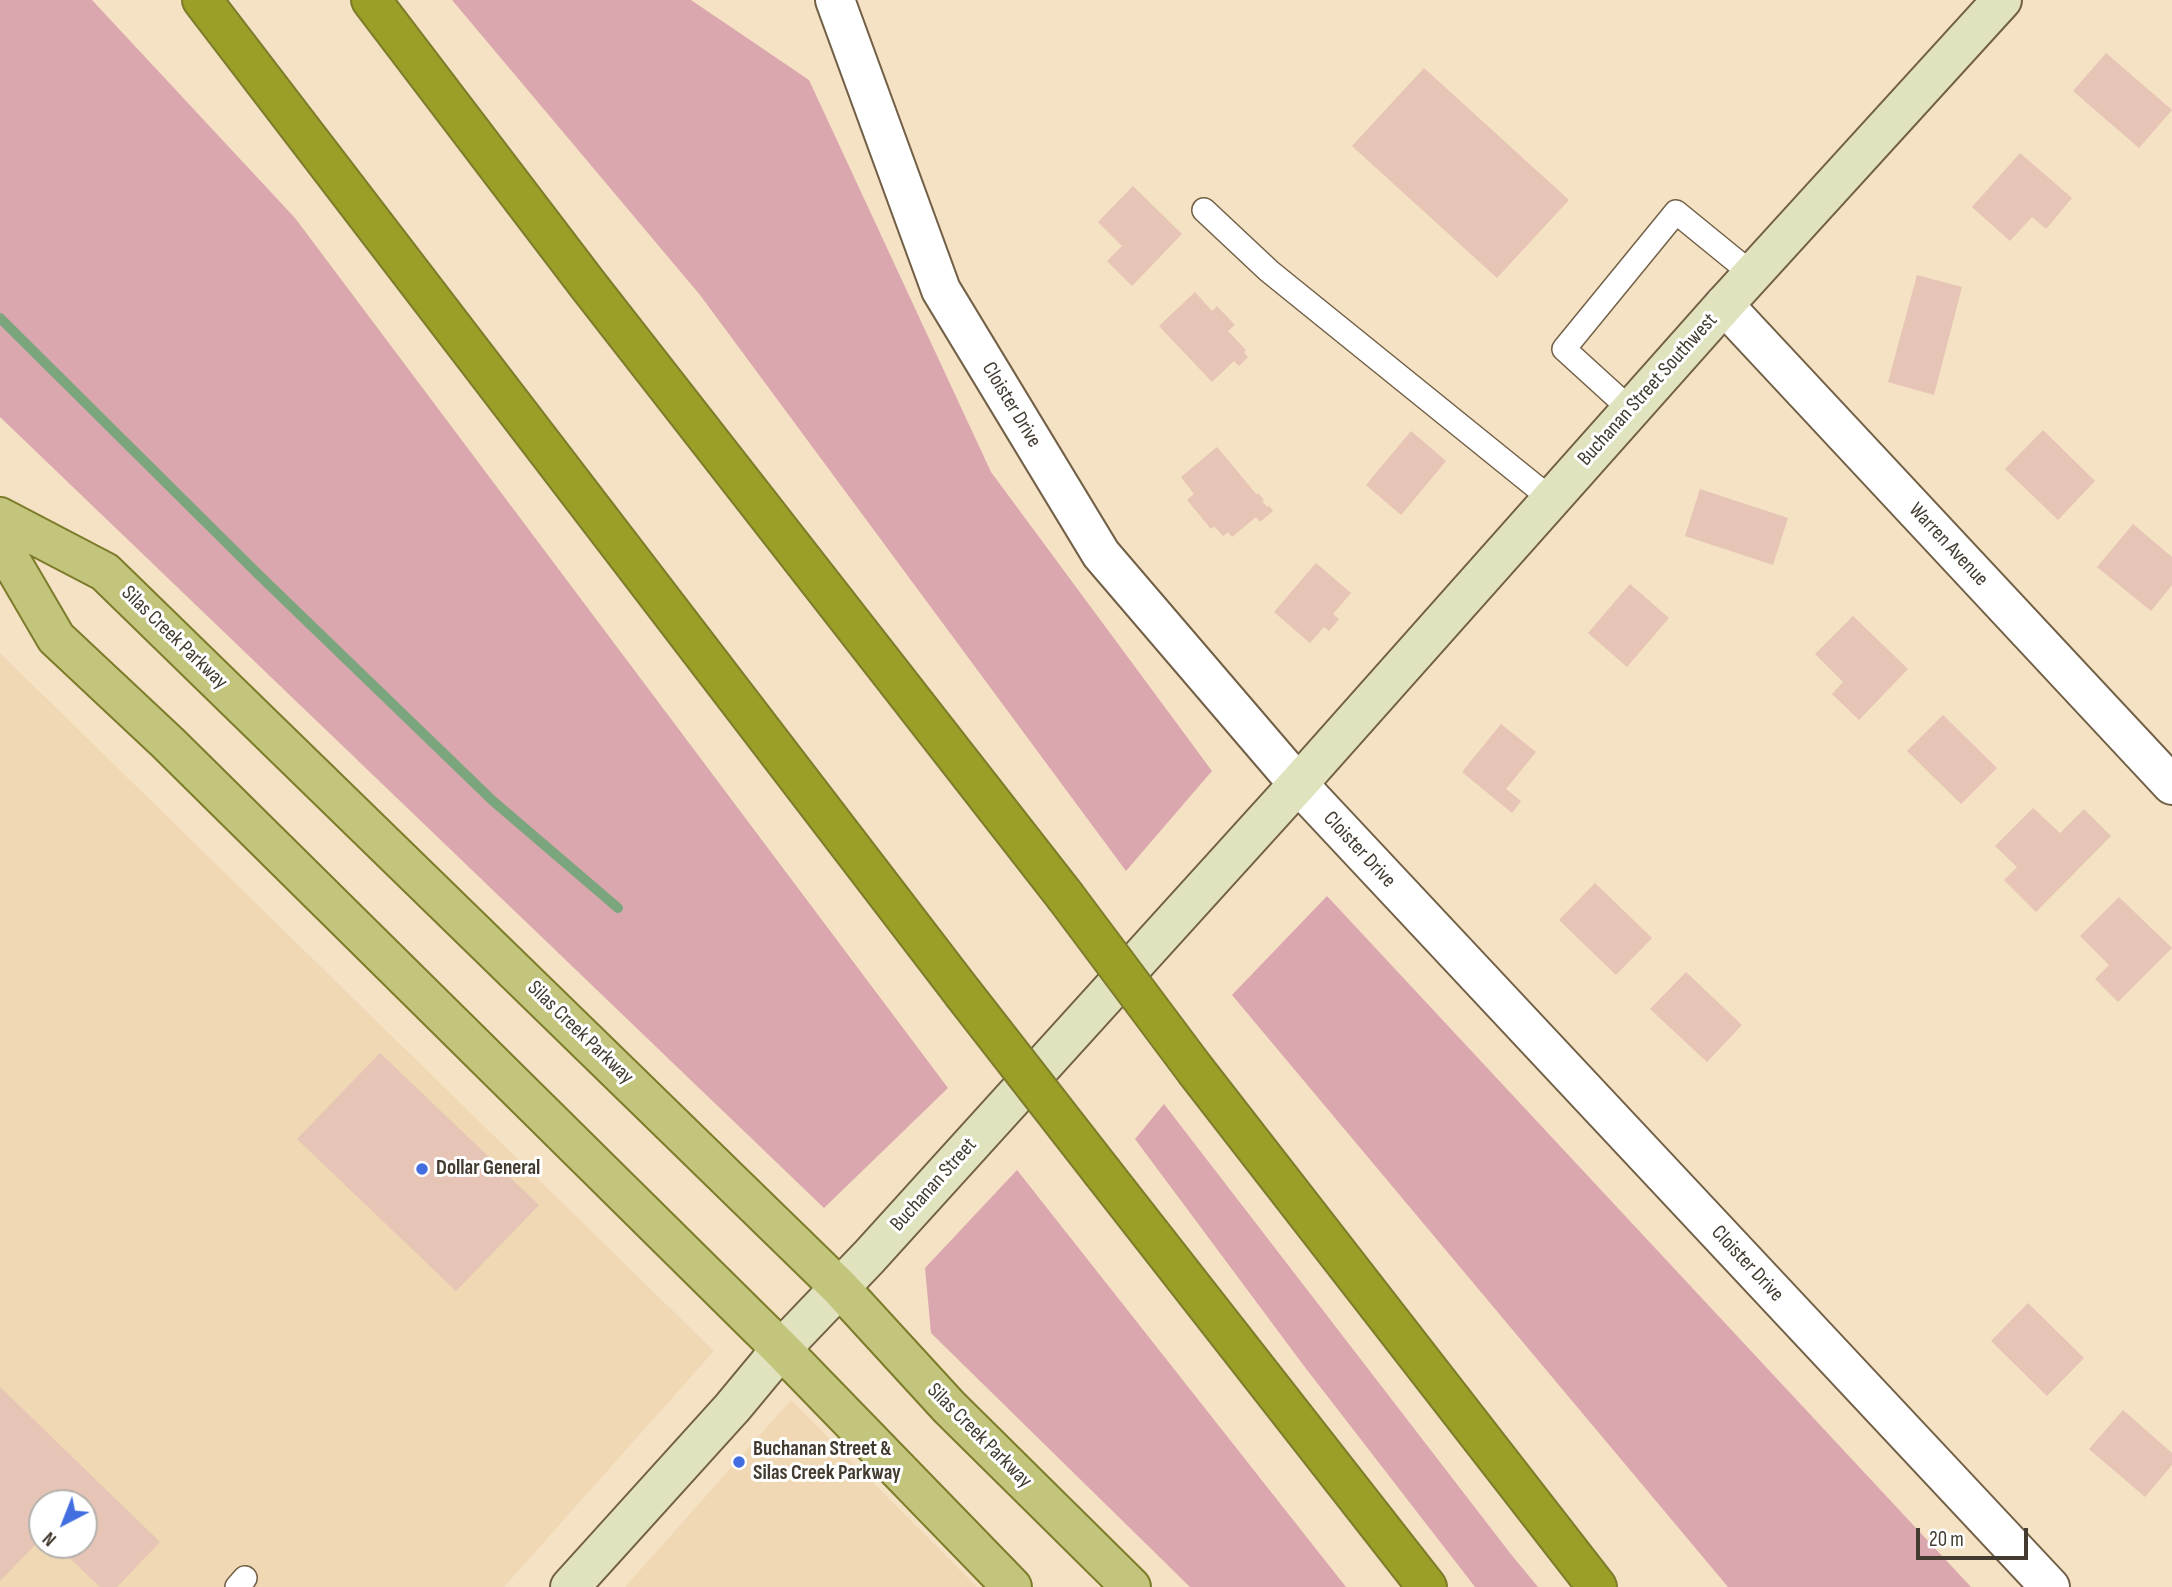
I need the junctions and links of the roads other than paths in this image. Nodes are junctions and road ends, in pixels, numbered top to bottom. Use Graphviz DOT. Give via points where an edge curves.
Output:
graph roads {
  1 [pos="202,0"];
  2 [pos="371,0"];
  3 [pos="835,0"];
  4 [pos="2002,0"];
  5 [pos="1204,210"];
  6 [pos="1752,274"];
  7 [pos="1724,305"];
  8 [pos="1631,410"];
  9 [pos="1551,499"];
  10 [pos="0,517"];
  11 [pos="0,542"];
  12 [pos="1298,784"];
  13 [pos="2172,785"];
  14 [pos="840,1288"];
  15 [pos="781,1349"];
  16 [pos="570,1587"];
  17 [pos="1012,1587"];
  18 [pos="1130,1587"];
  19 [pos="1427,1587"];
  20 [pos="1597,1587"];
  21 [pos="2050,1587"];
  1 -- 19 [label="highway, bridge" via="962,992"];
  2 -- 20 [label="highway, bridge"];
  3 -- 12 [label="street, Cloister Drive" via="941,290 1101,554"];
  4 -- 6 [label="street, Buchanan Street Southwest"];
  5 -- 9 [label="lane" via="1269,271"];
  6 -- 7 [label="street, Buchanan Street Southwest"];
  6 -- 8 [label="lane" via="1676,212 1564,349"];
  7 -- 8 [label="street, Buchanan Street Southwest"];
  7 -- 13 [label="street, Warren Avenue"];
  8 -- 9 [label="street, Buchanan Street Southwest"];
  9 -- 12 [label="street, Buchanan Street Southwest"];
  10 -- 14 [label="main road, Silas Creek Parkway" via="105,572"];
  11 -- 15 [label="main road" via="56,638"];
  12 -- 14 [label="street, Buchanan Street"];
  12 -- 21 [label="street, Cloister Drive"];
  14 -- 15 [label="street, Buchanan Street"];
  14 -- 18 [label="main road, Silas Creek Parkway" via="949,1407"];
  15 -- 16 [label="street, Buchanan Street"];
  15 -- 17 [label="main road"];
}
